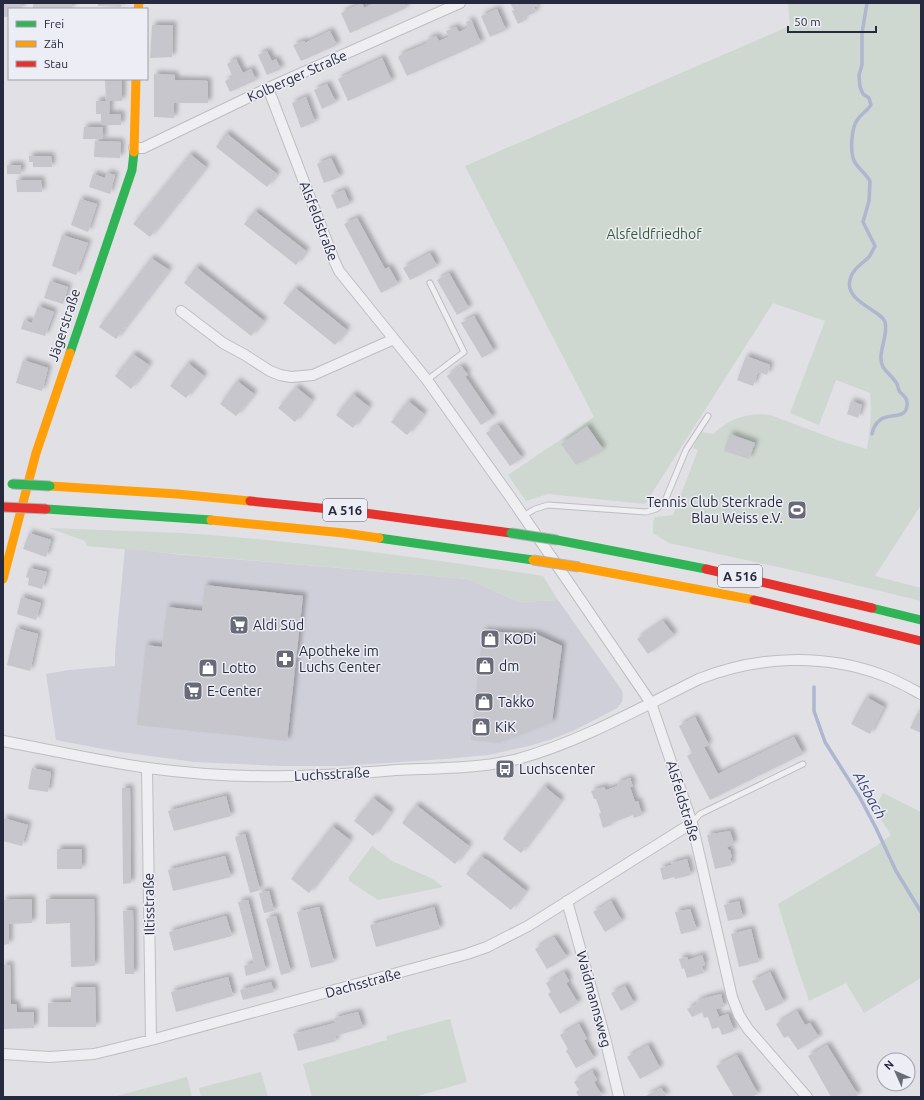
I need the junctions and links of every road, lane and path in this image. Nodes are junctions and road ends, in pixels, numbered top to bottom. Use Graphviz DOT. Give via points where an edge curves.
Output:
graph roads {
  1 [pos="460,3"];
  2 [pos="136,80"];
  3 [pos="268,88"];
  4 [pos="134,148"];
  5 [pos="430,283"];
  6 [pos="181,311"];
  7 [pos="394,339"];
  8 [pos="427,380"];
  9 [pos="708,416"];
  10 [pos="7,484"];
  11 [pos="3,507"];
  12 [pos="523,516"];
  13 [pos="3,579"];
  14 [pos="921,620"];
  15 [pos="921,641"];
  16 [pos="921,694"];
  17 [pos="651,703"];
  18 [pos="3,740"];
  19 [pos="803,764"];
  20 [pos="147,768"];
  21 [pos="692,823"];
  22 [pos="567,901"];
  23 [pos="151,1040"];
  24 [pos="3,1054"];
  25 [pos="619,1097"];
  26 [pos="807,1097"];
  1 -- 3 [label="street, Kolberger Straße"];
  2 -- 4 [label="main road, Jägerstraße"];
  3 -- 4 [label="street, Kolberger Straße" via="144,148"];
  3 -- 7 [label="street, Alsfeldstraße" via="334,260 343,276"];
  4 -- 13 [label="main road, Jägerstraße" via="132,170 36,452"];
  5 -- 8 [label="lane" via="464,352"];
  6 -- 7 [label="street" via="223,343 270,371 291,377 313,375"];
  7 -- 8 [label="street, Alsfeldstraße"];
  8 -- 12 [label="street, Alsfeldstraße"];
  9 -- 12 [label="lane" via="686,450 664,503 656,509 646,512 548,505"];
  10 -- 14 [label="main road, A 516, bridge" via="177,494 350,511 512,533 717,571"];
  11 -- 15 [label="main road, A 516, bridge" via="182,518 344,533 533,560 741,597"];
  12 -- 17 [label="street, Alsfeldstraße"];
  16 -- 17 [label="street, Luchsstraße" via="866,670 821,661 786,660 762,661 718,671"];
  17 -- 20 [label="street, Luchsstraße" via="582,737 503,762 289,776"];
  17 -- 21 [label="street, Alsfeldstraße"];
  18 -- 20 [label="street, Luchsstraße"];
  19 -- 21 [label="lane" via="700,814"];
  20 -- 23 [label="street, Iltisstraße"];
  21 -- 22 [label="street, Dachsstraße"];
  21 -- 26 [label="street, Alsfeldstraße" via="732,997 748,1028"];
  22 -- 23 [label="street, Dachsstraße" via="488,947"];
  22 -- 25 [label="street, Waidmannsweg"];
  23 -- 24 [label="street, Dachsstraße" via="94,1054 49,1057"];
}
